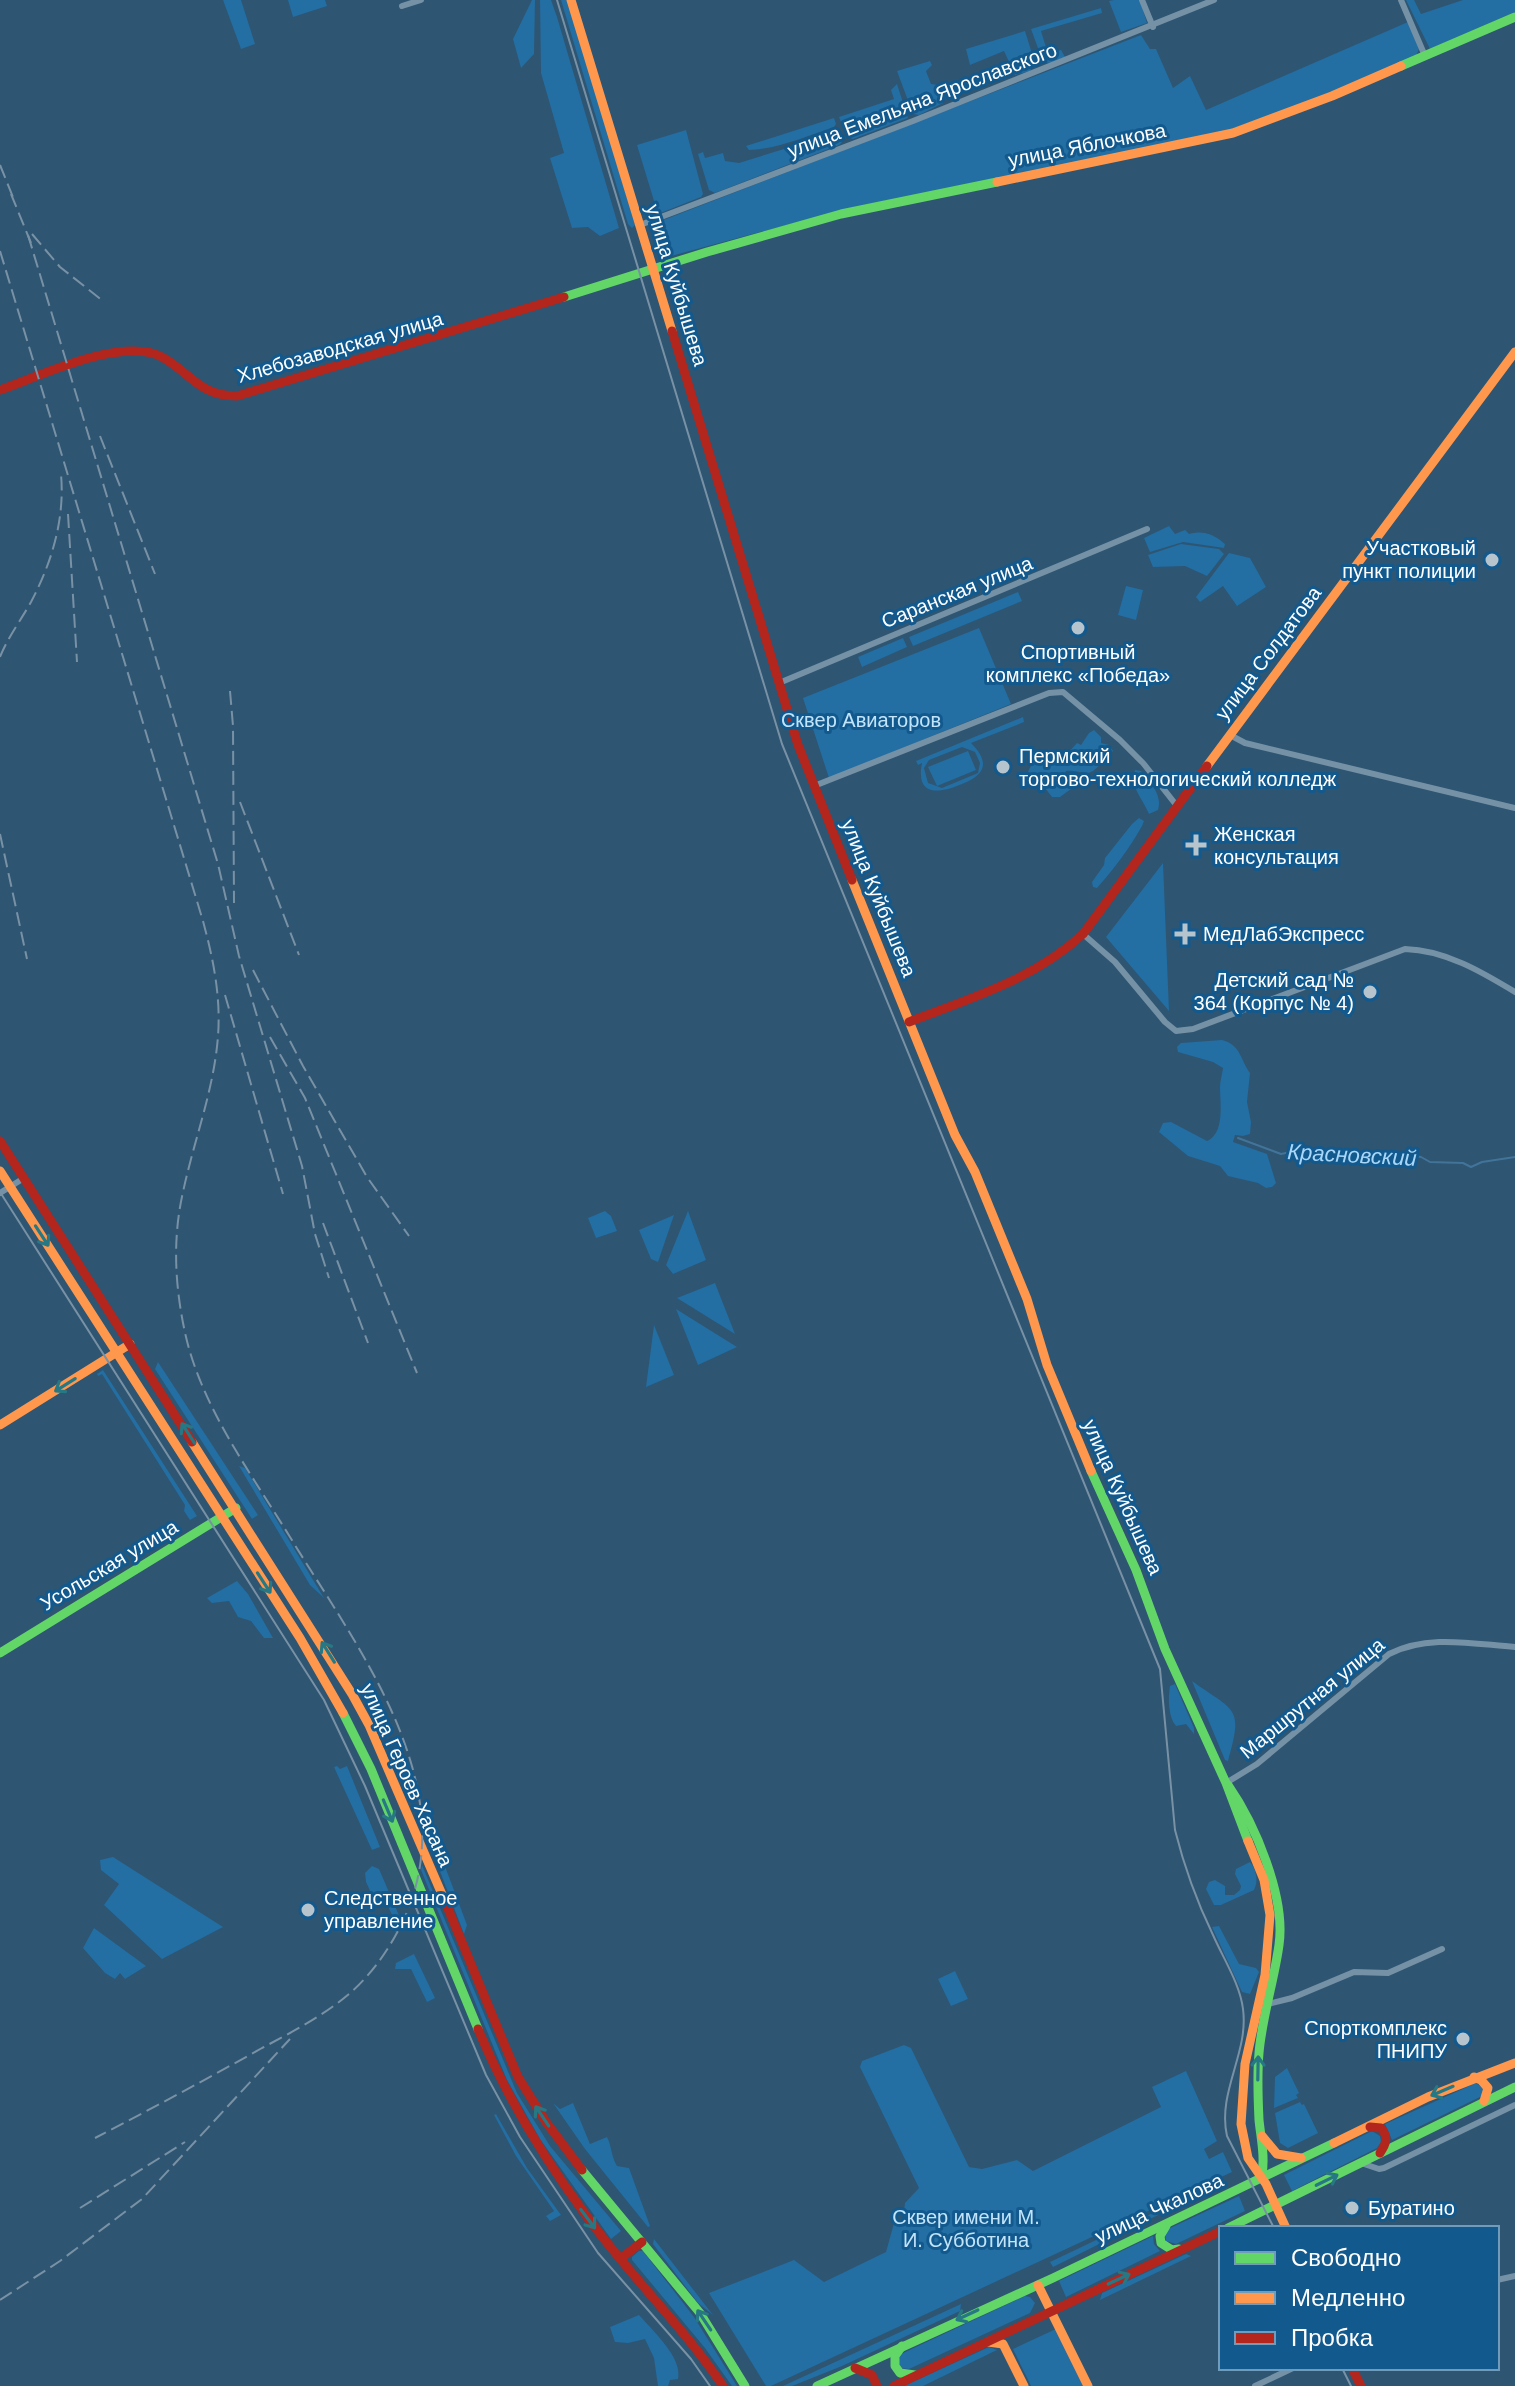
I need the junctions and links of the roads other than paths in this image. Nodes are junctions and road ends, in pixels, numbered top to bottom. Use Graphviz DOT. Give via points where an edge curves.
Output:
graph roads {
  1 [pos="421,0"];
  2 [pos="571,0"];
  3 [pos="1142,0"];
  4 [pos="1214,0"];
  5 [pos="1401,0"];
  6 [pos="402,6"];
  7 [pos="1515,17"];
  8 [pos="1153,27"];
  9 [pos="1425,56"];
  10 [pos="640,225"];
  11 [pos="653,267"];
  12 [pos="1515,352"];
  13 [pos="0,390"];
  14 [pos="1147,529"];
  15 [pos="779,683"];
  16 [pos="1230,735"];
  17 [pos="814,786"];
  18 [pos="1177,806"];
  19 [pos="1515,808"];
  20 [pos="1083,934"];
  21 [pos="1515,992"];
  22 [pos="909,1022"];
  23 [pos="0,1141"];
  24 [pos="0,1171"];
  25 [pos="24,1178"];
  26 [pos="10,1187"];
  27 [pos="0,1193"];
  28 [pos="130,1344"];
  29 [pos="117,1352"];
  30 [pos="0,1425"];
  31 [pos="236,1508"];
  32 [pos="222,1518"];
  33 [pos="1515,1647"];
  34 [pos="0,1653"];
  35 [pos="1226,1783"];
  36 [pos="1442,1949"];
  37 [pos="1268,2004"];
  38 [pos="1515,2063"];
  39 [pos="1474,2077"];
  40 [pos="1515,2087"];
  41 [pos="1483,2102"];
  42 [pos="1515,2105"];
  43 [pos="1366,2127"];
  44 [pos="1260,2132"];
  45 [pos="1379,2154"];
  46 [pos="1304,2158"];
  47 [pos="1361,2163"];
  48 [pos="1263,2177"];
  49 [pos="1275,2205"];
  50 [pos="1170,2221"];
  51 [pos="1232,2226"];
  52 [pos="1285,2226"];
  53 [pos="1219,2232"];
  54 [pos="642,2242"];
  55 [pos="1187,2248"];
  56 [pos="620,2259"];
  57 [pos="1038,2285"];
  58 [pos="1051,2311"];
  59 [pos="985,2342"];
  60 [pos="903,2345"];
  61 [pos="855,2368"];
  62 [pos="1289,2370"];
  63 [pos="915,2375"];
  64 [pos="723,2386"];
  65 [pos="745,2386"];
  66 [pos="817,2386"];
  67 [pos="877,2386"];
  68 [pos="894,2386"];
  69 [pos="1024,2386"];
  70 [pos="1088,2386"];
  71 [pos="1255,2386"];
  1 -- 6 [label="street"];
  2 -- 10 [label="main road, улица Куйбышева"];
  3 -- 8 [label="street"];
  4 -- 8 [label="street, улица Емельяна Ярославского"];
  5 -- 9 [label="street"];
  7 -- 9 [label="main road, улица Яблочкова"];
  8 -- 10 [label="street, улица Емельяна Ярославского"];
  9 -- 11 [label="main road, улица Яблочкова" via="1233,133 841,214"];
  10 -- 11 [label="main road, улица Куйбышева"];
  11 -- 13 [label="main road, Хлебозаводская улица" via="487,323 237,396 213,395 165,359 134,350"];
  11 -- 15 [label="main road, улица Куйбышева"];
  12 -- 16 [label="main road, улица Солдатова"];
  14 -- 15 [label="street, Саранская улица"];
  15 -- 17 [label="main road, улица Куйбышева"];
  16 -- 18 [label="main road, улица Солдатова"];
  16 -- 19 [label="street" via="1245,743"];
  17 -- 18 [label="street" via="1049,693 1063,692 1136,755"];
  17 -- 22 [label="main road, улица Куйбышева"];
  18 -- 20 [label="main road, улица Солдатова"];
  20 -- 21 [label="street" via="1176,1031 1405,949 1421,949 1471,967"];
  20 -- 22 [label="main road, улица Солдатова" via="1036,970"];
  22 -- 35 [label="main road, улица Куйбышева" via="1027,1299 1080,1448"];
  23 -- 25 [label="main road, улица Героев Хасана"];
  24 -- 26 [label="main road, улица Героев Хасана"];
  25 -- 26 [label="street"];
  25 -- 28 [label="main road, улица Героев Хасана"];
  26 -- 27 [label="street"];
  26 -- 29 [label="main road, улица Героев Хасана, one-way"];
  28 -- 29 [label="main road"];
  31 -- 28 [label="main road, улица Героев Хасана, one-way"];
  29 -- 30 [label="main road, one-way"];
  29 -- 32 [label="main road, улица Героев Хасана"];
  31 -- 32 [label="main road, Усольская улица"];
  54 -- 31 [label="main road, улица Героев Хасана, one-way" via="555,2134 518,2077 369,1725"];
  32 -- 34 [label="main road, Усольская улица"];
  32 -- 56 [label="main road, улица Героев Хасана, one-way" via="354,1733 482,2039 526,2126"];
  33 -- 35 [label="street, Маршрутная улица" via="1428,1641 1406,1645"];
  35 -- 37 [label="main road, улица Куйбышева" via="1278,1896 1280,1942"];
  35 -- 48 [label="main road, улица Куйбышева" via="1270,1915 1261,1999 1238,2102 1247,2157"];
  36 -- 37 [label="street" via="1388,1973 1354,1972"];
  44 -- 37 [label="main road, улица Куйбышева, one-way" via="1259,2052"];
  38 -- 39 [label="main road, улица Чкалова"];
  39 -- 41 [label="main road" via="1481,2078 1489,2091"];
  39 -- 43 [label="main road, улица Чкалова, one-way"];
  40 -- 41 [label="main road"];
  41 -- 45 [label="main road"];
  42 -- 47 [label="street" via="1379,2169"];
  43 -- 45 [label="main road" via="1386,2133"];
  43 -- 46 [label="main road, улица Чкалова"];
  44 -- 46 [label="main road" via="1275,2154"];
  44 -- 48 [label="main road, улица Куйбышева"];
  45 -- 47 [label="main road"];
  46 -- 48 [label="main road, улица Чкалова"];
  49 -- 47 [label="main road, one-way"];
  48 -- 49 [label="main road, улица Куйбышева"];
  48 -- 50 [label="main road, улица Чкалова"];
  49 -- 51 [label="main road"];
  49 -- 52 [label="main road, улица Куйбышева"];
  50 -- 55 [label="main road" via="1161,2231 1161,2243 1172,2250"];
  50 -- 57 [label="main road, улица Чкалова"];
  53 -- 55 [label="main road"];
  54 -- 56 [label="main road"];
  65 -- 54 [label="main road, улица Героев Хасана, one-way" via="700,2313"];
  58 -- 55 [label="main road, one-way"];
  56 -- 64 [label="main road, улица Героев Хасана"];
  57 -- 58 [label="main road"];
  57 -- 60 [label="main road, улица Чкалова, one-way"];
  58 -- 59 [label="main road"];
  58 -- 70 [label="main road"];
  59 -- 63 [label="main road"];
  59 -- 69 [label="main road" via="1003,2344"];
  60 -- 61 [label="main road, улица Чкалова"];
  60 -- 63 [label="main road" via="893,2365 900,2373"];
  61 -- 66 [label="main road, улица Чкалова"];
  61 -- 67 [label="main road" via="869,2371"];
  62 -- 71 [label="street"];
  63 -- 68 [label="main road"];
}
